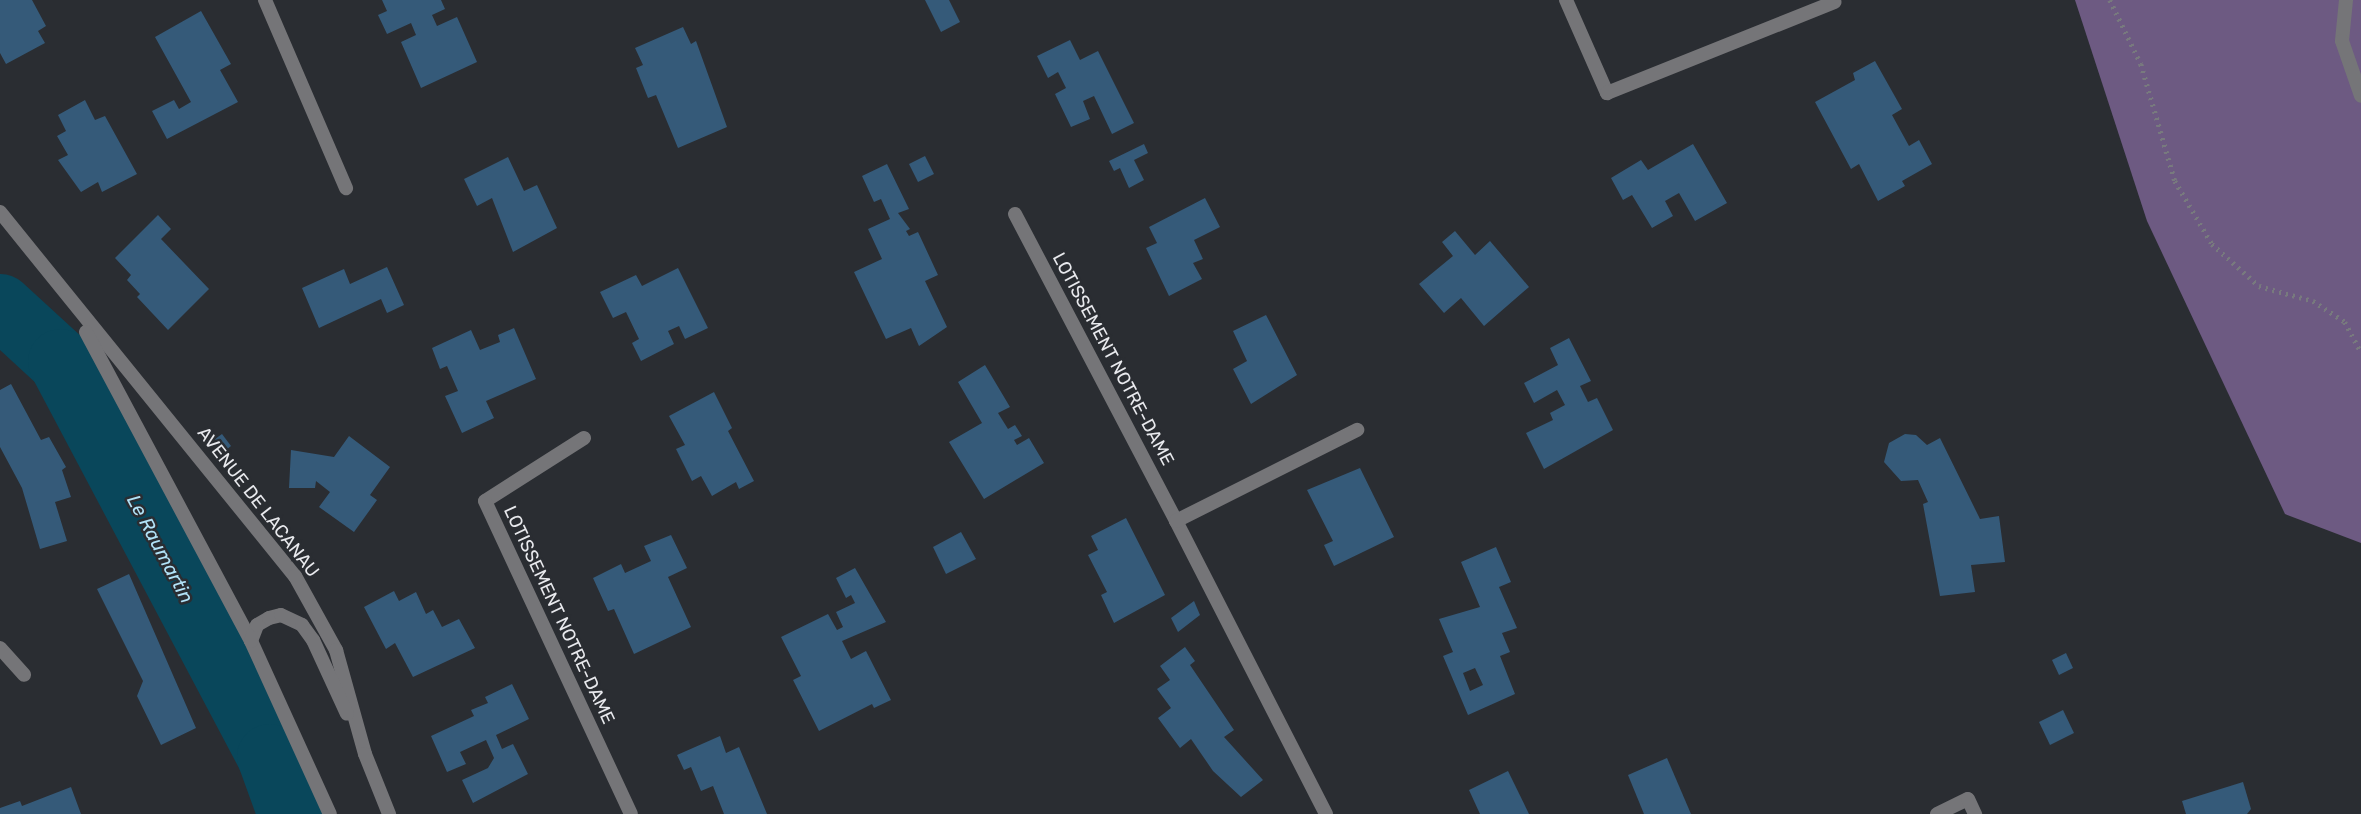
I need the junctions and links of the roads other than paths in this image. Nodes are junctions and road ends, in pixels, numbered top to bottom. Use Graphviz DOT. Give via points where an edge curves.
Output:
graph roads {
  1 [pos="265,0"];
  2 [pos="1566,0"];
  3 [pos="2346,0"];
  4 [pos="1834,2"];
  5 [pos="2361,96"];
  6 [pos="346,188"];
  7 [pos="0,212"];
  8 [pos="1015,214"];
  9 [pos="71,303"];
  10 [pos="1357,430"];
  11 [pos="584,438"];
  12 [pos="1176,521"];
  13 [pos="251,641"];
  14 [pos="0,648"];
  15 [pos="24,674"];
  16 [pos="365,754"];
  17 [pos="330,814"];
  18 [pos="389,814"];
  19 [pos="631,814"];
  20 [pos="1326,814"];
  21 [pos="1937,814"];
  22 [pos="1975,814"];
  1 -- 6 [label="street"];
  2 -- 4 [label="street" via="1608,93"];
  3 -- 5 [label="street" via="2342,41"];
  7 -- 9 [label="street, AVENUE DE LACANAU"];
  8 -- 12 [label="street, LOTISSEMENT NOTRE-DAME"];
  9 -- 13 [label="street, AVENUE DE LACANAU"];
  9 -- 16 [label="street, AVENUE DE LACANAU" via="295,576 336,650"];
  10 -- 12 [label="street"];
  11 -- 19 [label="street, LOTISSEMENT NOTRE-DAME" via="485,501"];
  12 -- 20 [label="street, LOTISSEMENT NOTRE-DAME"];
  13 -- 16 [label="street, AVENUE DE LACANAU" via="257,625 269,618 281,615 302,625"];
  13 -- 17 [label="street, AVENUE DE LACANAU"];
  14 -- 15 [label="street"];
  16 -- 18 [label="street, AVENUE DE LACANAU"];
  21 -- 22 [label="street" via="1969,799"];
}
